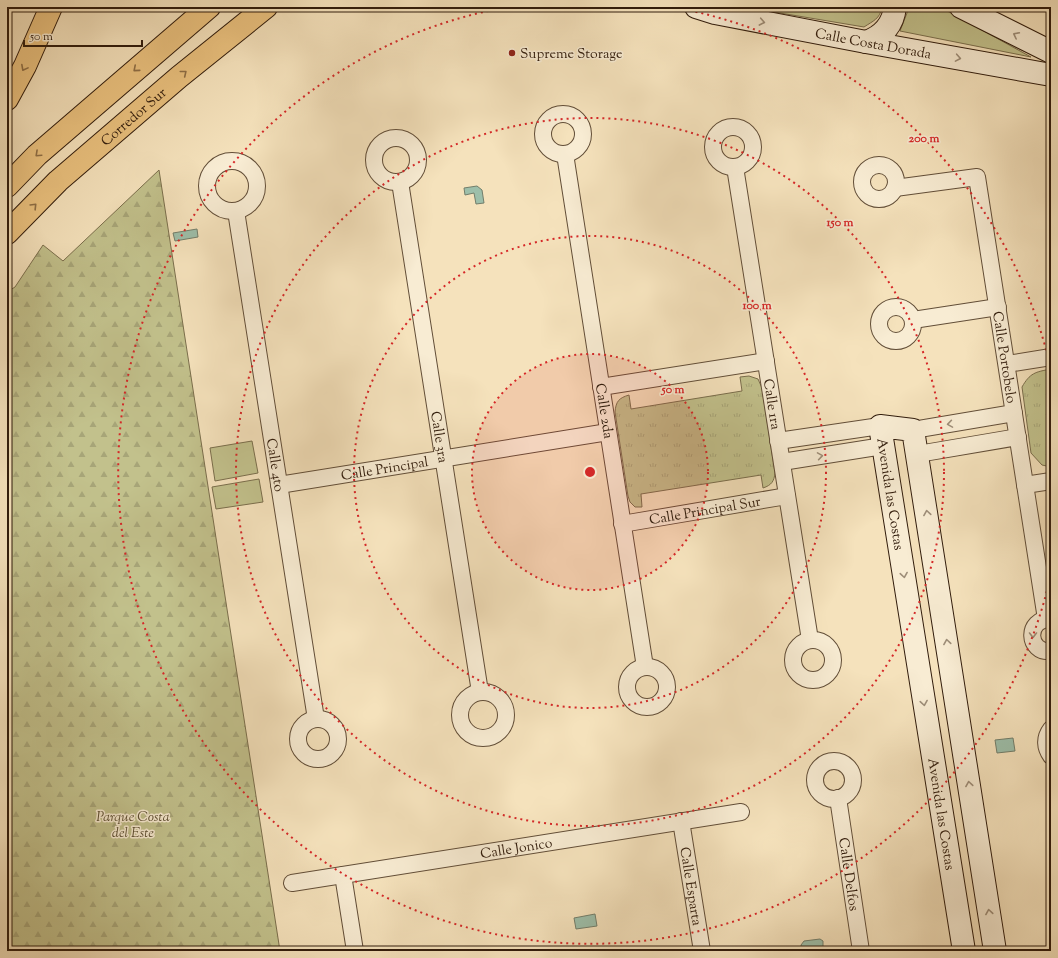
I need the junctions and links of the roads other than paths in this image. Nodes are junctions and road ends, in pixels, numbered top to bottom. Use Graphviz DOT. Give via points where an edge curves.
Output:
graph roads {
  1 [pos="51,7"];
  2 [pos="209,7"];
  3 [pos="266,7"];
  4 [pos="696,7"];
  5 [pos="895,7"];
  6 [pos="961,7"];
  7 [pos="866,42"];
  8 [pos="1051,52"];
  9 [pos="1051,75"];
  10 [pos="7,99"];
  11 [pos="565,154"];
  12 [pos="735,167"];
  13 [pos="400,182"];
  14 [pos="7,186"];
  15 [pos="895,188"];
  16 [pos="236,211"];
  17 [pos="7,234"];
  18 [pos="998,307"];
  19 [pos="913,320"];
  20 [pos="1051,357"];
  21 [pos="766,361"];
  22 [pos="1007,364"];
  23 [pos="601,387"];
  24 [pos="1014,414"];
  25 [pos="913,430"];
  26 [pos="608,432"];
  27 [pos="881,436"];
  28 [pos="1018,437"];
  29 [pos="778,441"];
  30 [pos="918,454"];
  31 [pos="444,459"];
  32 [pos="782,462"];
  33 [pos="1051,481"];
  34 [pos="279,485"];
  35 [pos="1025,485"];
  36 [pos="787,496"];
  37 [pos="622,524"];
  38 [pos="1049,619"];
  39 [pos="810,640"];
  40 [pos="1051,651"];
  41 [pos="645,668"];
  42 [pos="952,674"];
  43 [pos="920,679"];
  44 [pos="480,692"];
  45 [pos="316,719"];
  46 [pos="1051,730"];
  47 [pos="1051,756"];
  48 [pos="838,798"];
  49 [pos="741,812"];
  50 [pos="682,821"];
  51 [pos="343,875"];
  52 [pos="292,883"];
  53 [pos="355,951"];
  54 [pos="702,951"];
  55 [pos="861,951"];
  56 [pos="964,951"];
  57 [pos="995,951"];
  1 -- 10 [label="highway, one-way" via="25,66"];
  2 -- 14 [label="highway, one-way" via="37,155"];
  17 -- 3 [label="highway, Corredor Sur, one-way" via="58,181 179,77"];
  4 -- 7 [label="street, Calle Costa Dorada, one-way"];
  5 -- 7 [label="street" via="891,23 886,30"];
  8 -- 6 [label="street, one-way"];
  7 -- 9 [label="street, Calle Costa Dorada, one-way"];
  11 -- 23 [label="street, Calle 2da"];
  12 -- 21 [label="street, Calle 1ra"];
  13 -- 31 [label="street, Calle 3ra"];
  15 -- 18 [label="street, Calle Portobelo" via="977,177"];
  16 -- 34 [label="street, Calle 4to"];
  18 -- 19 [label="street"];
  18 -- 22 [label="street, Calle Portobelo"];
  20 -- 22 [label="street"];
  21 -- 23 [label="street"];
  21 -- 29 [label="street, Calle 1ra"];
  22 -- 24 [label="street, Calle Portobelo"];
  23 -- 26 [label="street, Calle 2da"];
  24 -- 25 [label="street, one-way"];
  24 -- 28 [label="street, Calle Portobelo"];
  25 -- 27 [label="street, Avenida las Costas"];
  25 -- 30 [label="street"];
  26 -- 31 [label="street, Calle Principal"];
  26 -- 37 [label="street, Calle 2da"];
  27 -- 29 [label="street"];
  27 -- 30 [label="street"];
  32 -- 27 [label="street, one-way"];
  27 -- 43 [label="street, Avenida las Costas, one-way"];
  28 -- 30 [label="street"];
  28 -- 35 [label="street, Calle Portobelo"];
  29 -- 32 [label="street, Calle 1ra"];
  42 -- 30 [label="street, one-way"];
  31 -- 34 [label="street, Calle Principal"];
  31 -- 44 [label="street, Calle 3ra"];
  32 -- 36 [label="street, Calle 1ra"];
  33 -- 35 [label="street"];
  34 -- 45 [label="street, Calle 4to"];
  35 -- 38 [label="street, Calle Portobelo"];
  36 -- 37 [label="street, Calle Principal Sur"];
  36 -- 39 [label="street, Calle 1ra"];
  37 -- 41 [label="street, Calle 2da"];
  38 -- 40 [label="street, Calle Portobelo, one-way" via="1037,623 1032,638 1037,647"];
  42 -- 43 [label="street"];
  57 -- 42 [label="street, one-way"];
  43 -- 56 [label="street, Avenida las Costas, one-way"];
  46 -- 47 [label="street" via="1046,739"];
  48 -- 55 [label="street, Calle Delfos"];
  49 -- 50 [label="street, Calle Jonico"];
  50 -- 51 [label="street, Calle Jonico"];
  50 -- 54 [label="street, Calle Esparta"];
  51 -- 52 [label="street, Calle Jonico"];
  51 -- 53 [label="street"];
}
